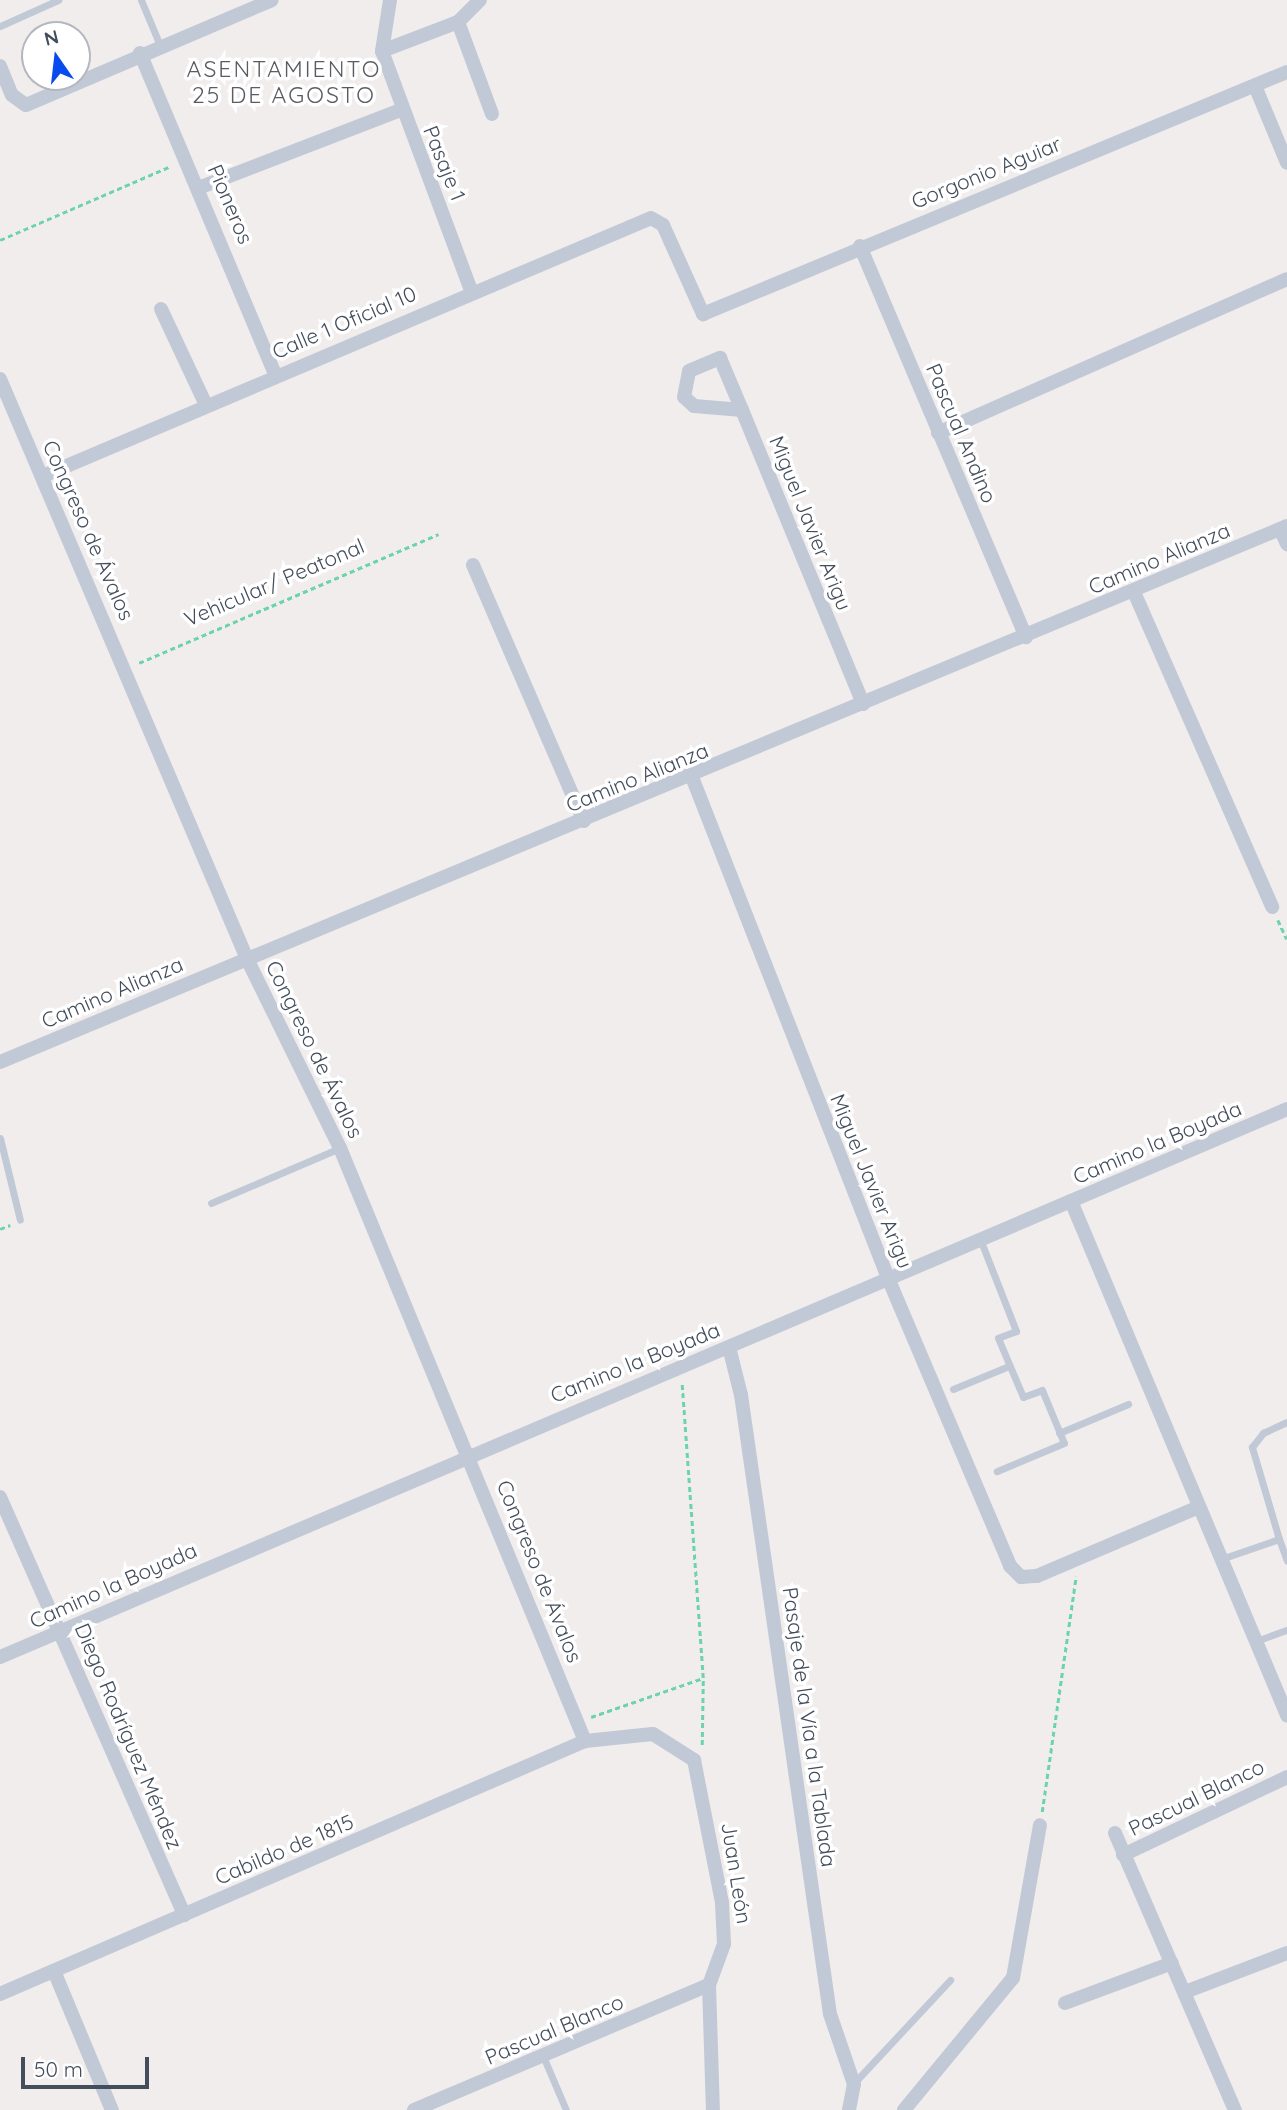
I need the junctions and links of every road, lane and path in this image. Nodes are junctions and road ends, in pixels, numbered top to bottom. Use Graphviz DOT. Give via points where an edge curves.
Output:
graph roads {
  1 [pos="58,0"];
  2 [pos="141,0"];
  3 [pos="272,0"];
  4 [pos="390,0"];
  5 [pos="480,0"];
  6 [pos="458,22"];
  7 [pos="0,26"];
  8 [pos="159,43"];
  9 [pos="382,51"];
  10 [pos="140,53"];
  11 [pos="0,66"];
  12 [pos="1287,72"];
  13 [pos="1255,86"];
  14 [pos="401,110"];
  15 [pos="492,114"];
  16 [pos="189,158"];
  17 [pos="1287,163"];
  18 [pos="201,187"];
  19 [pos="0,240"];
  20 [pos="860,246"];
  21 [pos="1287,279"];
  22 [pos="471,290"];
  23 [pos="161,309"];
  24 [pos="703,314"];
  25 [pos="275,374"];
  26 [pos="0,379"];
  27 [pos="206,405"];
  28 [pos="742,410"];
  29 [pos="939,433"];
  30 [pos="43,476"];
  31 [pos="1284,528"];
  32 [pos="438,534"];
  33 [pos="1287,544"];
  34 [pos="473,565"];
  35 [pos="1134,592"];
  36 [pos="1026,637"];
  37 [pos="126,668"];
  38 [pos="863,704"];
  39 [pos="692,777"];
  40 [pos="584,821"];
  41 [pos="1272,907"];
  42 [pos="1287,939"];
  43 [pos="247,959"];
  44 [pos="0,1062"];
  45 [pos="1287,1109"];
  46 [pos="0,1138"];
  47 [pos="340,1148"];
  48 [pos="1071,1201"];
  49 [pos="211,1203"];
  50 [pos="20,1220"];
  51 [pos="980,1238"];
  52 [pos="888,1278"];
  53 [pos="729,1347"];
  54 [pos="1009,1366"];
  55 [pos="681,1367"];
  56 [pos="953,1389"];
  57 [pos="1128,1405"];
  58 [pos="1287,1422"];
  59 [pos="1059,1433"];
  60 [pos="469,1452"];
  61 [pos="997,1471"];
  62 [pos="0,1497"];
  63 [pos="1199,1507"];
  64 [pos="1279,1539"];
  65 [pos="1078,1558"];
  66 [pos="1221,1559"];
  67 [pos="1287,1560"];
  68 [pos="61,1630"];
  69 [pos="1287,1630"];
  70 [pos="1255,1642"];
  71 [pos="0,1657"];
  72 [pos="703,1678"];
  73 [pos="1287,1715"];
  74 [pos="578,1721"];
  75 [pos="584,1741"];
  76 [pos="694,1760"];
  77 [pos="1287,1777"];
  78 [pos="1040,1825"];
  79 [pos="1115,1833"];
  80 [pos="1123,1855"];
  81 [pos="184,1915"];
  82 [pos="1287,1953"];
  83 [pos="1172,1963"];
  84 [pos="54,1971"];
  85 [pos="950,1979"];
  86 [pos="709,1985"];
  87 [pos="1185,1992"];
  88 [pos="0,1994"];
  89 [pos="1065,2003"];
  90 [pos="543,2056"];
  91 [pos="854,2084"];
  92 [pos="439,2105"];
  93 [pos="112,2110"];
  94 [pos="414,2110"];
  95 [pos="566,2110"];
  96 [pos="713,2110"];
  97 [pos="849,2110"];
  98 [pos="904,2110"];
  99 [pos="1235,2110"];
  1 -- 7 [label="lane"];
  2 -- 8 [label="lane"];
  3 -- 8 [label="street"];
  4 -- 9 [label="street"];
  5 -- 6 [label="street"];
  6 -- 9 [label="street"];
  6 -- 15 [label="street"];
  8 -- 10 [label="street"];
  9 -- 14 [label="street, Pasaje 1"];
  10 -- 11 [label="street" via="34,102 17,102"];
  10 -- 16 [label="street, Pioneros"];
  12 -- 13 [label="street, Gorgonio Aguiar"];
  13 -- 17 [label="street"];
  13 -- 20 [label="street, Gorgonio Aguiar"];
  14 -- 18 [label="street"];
  14 -- 22 [label="street, Pasaje 1"];
  16 -- 18 [label="street, Pioneros"];
  16 -- 19 [label="path"];
  18 -- 25 [label="street, Pioneros"];
  20 -- 24 [label="street, Gorgonio Aguiar"];
  20 -- 29 [label="street, Pascual Andino"];
  21 -- 29 [label="street"];
  22 -- 24 [label="street, Calle 1 Oficial 10" via="651,218 663,225"];
  22 -- 25 [label="street, Calle 1 Oficial 10"];
  23 -- 27 [label="street"];
  25 -- 27 [label="street, Calle 1 Oficial 10"];
  26 -- 30 [label="street, Congreso de Ávalos"];
  27 -- 30 [label="street, Calle 1 Oficial 10"];
  28 -- 28 [label="street, Miguel Javier Arigu" via="694,406 684,397 689,370 720,358"];
  28 -- 38 [label="street, Miguel Javier Arigu"];
  29 -- 36 [label="street, Pascual Andino"];
  30 -- 37 [label="street, Congreso de Ávalos"];
  31 -- 33 [label="street"];
  31 -- 35 [label="street, Camino Alianza"];
  32 -- 37 [label="path, Vehicular/ Peatonal"];
  34 -- 40 [label="street"];
  35 -- 36 [label="street, Camino Alianza"];
  35 -- 41 [label="street"];
  36 -- 38 [label="street, Camino Alianza"];
  37 -- 43 [label="street, Congreso de Ávalos"];
  38 -- 39 [label="street, Camino Alianza"];
  39 -- 40 [label="street, Camino Alianza"];
  39 -- 52 [label="street, Miguel Javier Arigu"];
  40 -- 43 [label="street, Camino Alianza"];
  41 -- 42 [label="path"];
  43 -- 44 [label="street, Camino Alianza"];
  43 -- 47 [label="street, Congreso de Ávalos"];
  45 -- 48 [label="street, Camino la Boyada"];
  46 -- 50 [label="lane"];
  47 -- 49 [label="lane"];
  47 -- 60 [label="street, Congreso de Ávalos"];
  48 -- 51 [label="street, Camino la Boyada"];
  48 -- 63 [label="street"];
  51 -- 52 [label="street, Camino la Boyada"];
  51 -- 54 [label="lane" via="1016,1331 998,1338"];
  52 -- 53 [label="street, Camino la Boyada"];
  52 -- 65 [label="street, Miguel Javier Arigu" via="1010,1566 1021,1577 1037,1576"];
  53 -- 55 [label="street, Camino la Boyada"];
  53 -- 91 [label="street, Pasaje de la Vía a la Tablada" via="741,1395 830,2014"];
  54 -- 56 [label="lane"];
  54 -- 59 [label="lane" via="1023,1397 1042,1390"];
  55 -- 60 [label="street, Camino la Boyada"];
  55 -- 72 [label="path"];
  57 -- 59 [label="lane"];
  58 -- 64 [label="lane" via="1264,1433 1252,1447"];
  59 -- 61 [label="lane" via="1064,1443"];
  60 -- 68 [label="street, Camino la Boyada"];
  60 -- 74 [label="street, Congreso de Ávalos"];
  62 -- 68 [label="street, Diego Rodríguez Méndez"];
  63 -- 65 [label="street"];
  63 -- 66 [label="street"];
  64 -- 66 [label="lane"];
  64 -- 67 [label="lane"];
  65 -- 78 [label="path"];
  66 -- 70 [label="street"];
  68 -- 71 [label="street, Camino la Boyada"];
  68 -- 81 [label="street, Diego Rodríguez Méndez"];
  69 -- 70 [label="lane"];
  70 -- 73 [label="street"];
  72 -- 74 [label="path"];
  72 -- 76 [label="path" via="701,1752"];
  74 -- 75 [label="street, Congreso de Ávalos"];
  75 -- 76 [label="street" via="653,1734"];
  75 -- 81 [label="street, Cabildo de 1815"];
  76 -- 86 [label="street, Juan León" via="726,1930"];
  77 -- 80 [label="street, Pascual Blanco"];
  78 -- 98 [label="street" via="1013,1978"];
  79 -- 80 [label="street"];
  80 -- 83 [label="street"];
  81 -- 84 [label="street, Cabildo de 1815"];
  82 -- 87 [label="street"];
  83 -- 87 [label="street"];
  83 -- 89 [label="street"];
  84 -- 88 [label="street, Cabildo de 1815"];
  84 -- 93 [label="street"];
  85 -- 91 [label="lane"];
  86 -- 90 [label="street, Pascual Blanco"];
  86 -- 96 [label="street, Juan León"];
  87 -- 99 [label="street"];
  90 -- 92 [label="street, Pascual Blanco"];
  90 -- 95 [label="lane"];
  91 -- 97 [label="street, Pasaje de la Vía a la Tablada"];
  92 -- 94 [label="street, Pascual Blanco"];
}
